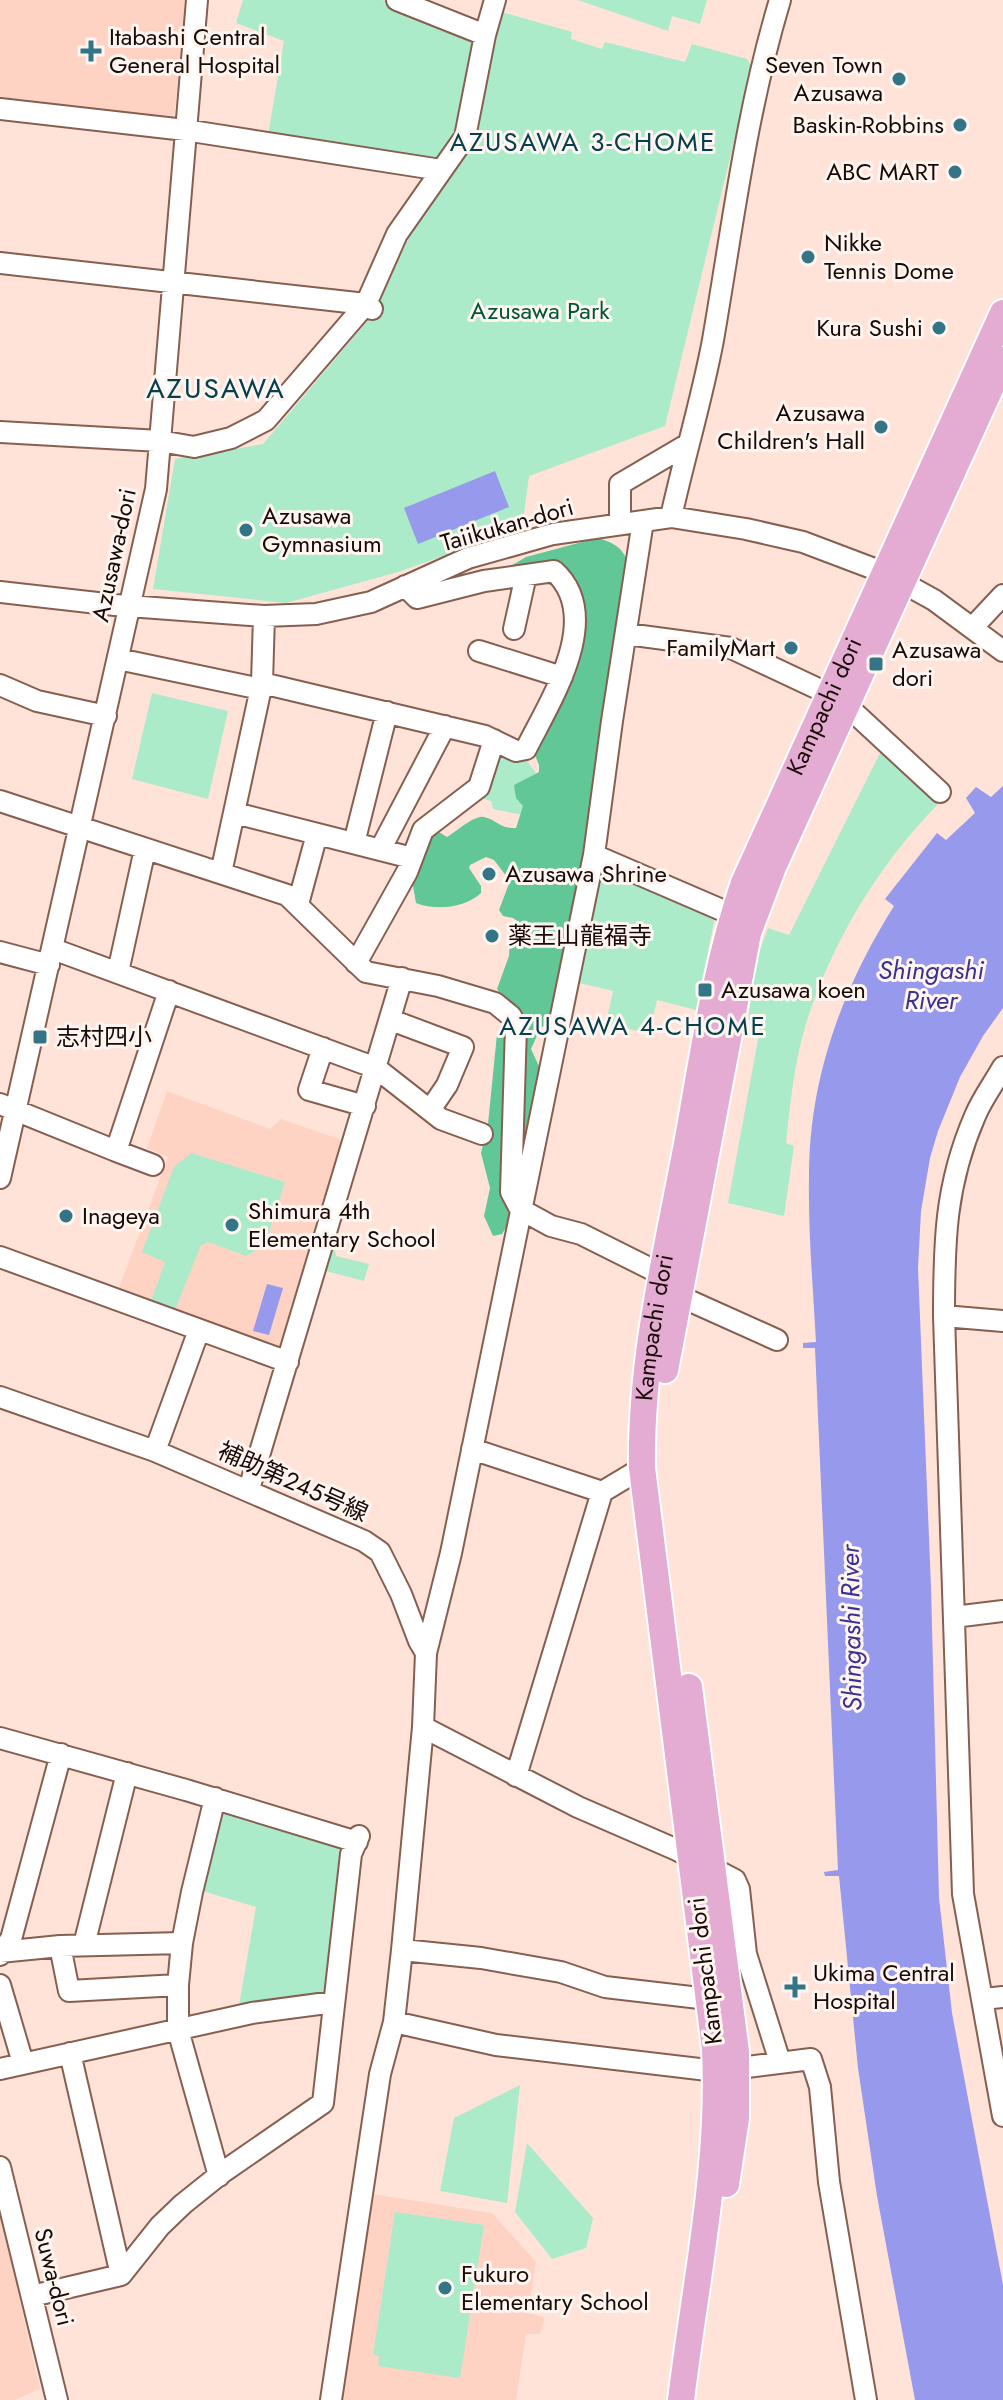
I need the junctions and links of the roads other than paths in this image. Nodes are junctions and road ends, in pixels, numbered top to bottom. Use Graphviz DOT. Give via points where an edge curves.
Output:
graph roads {
  1 [pos="197,0"];
  2 [pos="397,0"];
  3 [pos="495,0"];
  4 [pos="780,0"];
  5 [pos="485,35"];
  6 [pos="0,109"];
  7 [pos="185,130"];
  8 [pos="441,170"];
  9 [pos="0,263"];
  10 [pos="173,282"];
  11 [pos="370,308"];
  12 [pos="1003,313"];
  13 [pos="1003,360"];
  14 [pos="0,432"];
  15 [pos="160,441"];
  16 [pos="688,444"];
  17 [pos="671,517"];
  18 [pos="643,521"];
  19 [pos="620,524"];
  20 [pos="526,575"];
  21 [pos="894,577"];
  22 [pos="405,586"];
  23 [pos="0,592"];
  24 [pos="1003,595"];
  25 [pos="130,605"];
  26 [pos="264,616"];
  27 [pos="973,627"];
  28 [pos="514,629"];
  29 [pos="627,634"];
  30 [pos="479,651"];
  31 [pos="1003,651"];
  32 [pos="118,659"];
  33 [pos="562,677"];
  34 [pos="0,685"];
  35 [pos="262,686"];
  36 [pos="837,700"];
  37 [pos="387,712"];
  38 [pos="106,716"];
  39 [pos="445,726"];
  40 [pos="494,740"];
  41 [pos="940,792"];
  42 [pos="0,801"];
  43 [pos="235,813"];
  44 [pos="80,828"];
  45 [pos="317,834"];
  46 [pos="354,843"];
  47 [pos="145,849"];
  48 [pos="380,850"];
  49 [pos="594,855"];
  50 [pos="412,858"];
  51 [pos="221,873"];
  52 [pos="298,904"];
  53 [pos="742,919"];
  54 [pos="0,952"];
  55 [pos="51,957"];
  56 [pos="356,963"];
  57 [pos="118,972"];
  58 [pos="402,978"];
  59 [pos="169,991"];
  60 [pos="391,1020"];
  61 [pos="323,1048"];
  62 [pos="1000,1062"];
  63 [pos="376,1068"];
  64 [pos="365,1106"];
  65 [pos="8,1108"];
  66 [pos="430,1110"];
  67 [pos="482,1134"];
  68 [pos="116,1151"];
  69 [pos="153,1165"];
  70 [pos="0,1178"];
  71 [pos="520,1209"];
  72 [pos="0,1257"];
  73 [pos="670,1285"];
  74 [pos="944,1316"];
  75 [pos="1003,1321"];
  76 [pos="199,1330"];
  77 [pos="777,1340"];
  78 [pos="288,1362"];
  79 [pos="0,1397"];
  80 [pos="472,1449"];
  81 [pos="155,1451"];
  82 [pos="642,1468"];
  83 [pos="249,1489"];
  84 [pos="602,1492"];
  85 [pos="1003,1611"];
  86 [pos="954,1617"];
  87 [pos="426,1653"];
  88 [pos="420,1729"];
  89 [pos="0,1739"];
  90 [pos="61,1754"];
  91 [pos="127,1773"];
  92 [pos="516,1776"];
  93 [pos="215,1798"];
  94 [pos="702,1862"];
  95 [pos="182,1943"];
  96 [pos="84,1945"];
  97 [pos="60,1946"];
  98 [pos="402,1950"];
  99 [pos="1,1953"];
  100 [pos="0,1985"];
  101 [pos="178,1985"];
  102 [pos="993,1998"];
  103 [pos="708,1999"];
  104 [pos="334,2002"];
  105 [pos="394,2022"];
  106 [pos="178,2030"];
  107 [pos="70,2053"];
  108 [pos="780,2062"];
  109 [pos="23,2063"];
  110 [pos="0,2069"];
  111 [pos="726,2070"];
  112 [pos="1003,2116"];
  113 [pos="0,2167"];
  114 [pos="219,2176"];
  115 [pos="121,2275"];
  116 [pos="32,2296"];
  117 [pos="57,2400"];
  118 [pos="331,2400"];
  119 [pos="681,2400"];
  120 [pos="698,2400"];
  121 [pos="866,2400"];
  1 -- 7 [label="street, Azusawa-dori"];
  2 -- 5 [label="street"];
  3 -- 5 [label="street"];
  4 -- 16 [label="street" via="757,82 712,342"];
  5 -- 8 [label="street" via="465,137"];
  6 -- 7 [label="street"];
  7 -- 8 [label="street"];
  7 -- 10 [label="street, Azusawa-dori"];
  8 -- 11 [label="street" via="397,234"];
  9 -- 10 [label="street"];
  10 -- 11 [label="street"];
  10 -- 15 [label="street, Azusawa-dori"];
  11 -- 15 [label="street" via="266,420 231,438 194,447"];
  12 -- 21 [label="main road, Kampachi dori"];
  13 -- 21 [label="main road, Kampachi dori"];
  14 -- 15 [label="street"];
  15 -- 25 [label="street, Azusawa-dori" via="156,489"];
  16 -- 17 [label="street"];
  16 -- 19 [label="street" via="620,484"];
  17 -- 18 [label="street, Taiikukan-dori"];
  17 -- 21 [label="street, Taiikukan-dori" via="803,542"];
  18 -- 19 [label="street, Taiikukan-dori"];
  18 -- 29 [label="street"];
  19 -- 22 [label="street, Taiikukan-dori" via="553,534 468,558"];
  20 -- 22 [label="street" via="417,598"];
  20 -- 28 [label="street"];
  20 -- 33 [label="street" via="554,571 567,583 576,614"];
  21 -- 27 [label="street, Taiikukan-dori"];
  21 -- 36 [label="main road, Kampachi dori"];
  22 -- 26 [label="street, Taiikukan-dori" via="371,602 316,614"];
  23 -- 25 [label="street, Taiikukan-dori"];
  24 -- 27 [label="street"];
  25 -- 26 [label="street, Taiikukan-dori"];
  25 -- 32 [label="street, Azusawa-dori"];
  26 -- 35 [label="street"];
  27 -- 31 [label="street, Taiikukan-dori"];
  29 -- 36 [label="street" via="731,648"];
  29 -- 49 [label="street"];
  30 -- 33 [label="street"];
  32 -- 35 [label="street"];
  32 -- 38 [label="street, Azusawa-dori"];
  33 -- 40 [label="street" via="526,749 516,751"];
  34 -- 38 [label="street" via="37,701"];
  35 -- 37 [label="street"];
  35 -- 43 [label="street"];
  36 -- 41 [label="street"];
  36 -- 53 [label="main road, Kampachi dori" via="759,848"];
  37 -- 39 [label="street"];
  37 -- 46 [label="street"];
  38 -- 44 [label="street, Azusawa-dori"];
  39 -- 40 [label="street"];
  39 -- 48 [label="street"];
  40 -- 50 [label="street" via="479,787 423,830"];
  42 -- 44 [label="street"];
  43 -- 45 [label="street"];
  43 -- 51 [label="street"];
  44 -- 47 [label="street"];
  44 -- 55 [label="street, Azusawa-dori"];
  45 -- 46 [label="street"];
  45 -- 52 [label="street"];
  46 -- 48 [label="street"];
  47 -- 51 [label="street"];
  47 -- 57 [label="street"];
  48 -- 50 [label="street"];
  49 -- 53 [label="street"];
  49 -- 71 [label="street"];
  50 -- 56 [label="street"];
  51 -- 52 [label="street" via="287,895"];
  52 -- 56 [label="street"];
  53 -- 73 [label="main road, Kampachi dori" via="722,957"];
  54 -- 55 [label="street"];
  55 -- 57 [label="street"];
  55 -- 65 [label="street, Azusawa-dori"];
  56 -- 58 [label="street" via="366,972"];
  57 -- 59 [label="street"];
  58 -- 60 [label="street"];
  58 -- 71 [label="street" via="495,1003 511,1016 516,1026 511,1192"];
  59 -- 61 [label="street"];
  59 -- 68 [label="street"];
  60 -- 63 [label="street"];
  60 -- 66 [label="street" via="463,1047"];
  61 -- 63 [label="street"];
  61 -- 64 [label="street" via="309,1090"];
  62 -- 74 [label="street" via="959,1156 948,1203"];
  63 -- 64 [label="street"];
  63 -- 66 [label="street"];
  64 -- 78 [label="street"];
  65 -- 68 [label="street"];
  65 -- 70 [label="street"];
  66 -- 67 [label="street"];
  68 -- 69 [label="street"];
  71 -- 73 [label="street" via="651,1269"];
  71 -- 80 [label="street"];
  72 -- 76 [label="street"];
  73 -- 77 [label="street"];
  73 -- 82 [label="main road, Kampachi dori" via="641,1419"];
  73 -- 94 [label="main road, Kampachi dori" via="659,1463"];
  74 -- 75 [label="street"];
  74 -- 86 [label="street"];
  76 -- 78 [label="street"];
  76 -- 81 [label="street"];
  78 -- 83 [label="street"];
  79 -- 81 [label="street, 補助第245号線"];
  80 -- 84 [label="street"];
  80 -- 87 [label="street"];
  81 -- 83 [label="street, 補助第245号線"];
  82 -- 84 [label="street"];
  82 -- 94 [label="main road, Kampachi dori"];
  83 -- 87 [label="street, 補助第245号線" via="380,1552"];
  84 -- 92 [label="street"];
  85 -- 86 [label="street"];
  86 -- 102 [label="street" via="963,1894"];
  87 -- 88 [label="street, 補助第245号線"];
  88 -- 92 [label="street"];
  88 -- 98 [label="street, 補助第245号線"];
  89 -- 90 [label="street"];
  90 -- 91 [label="street"];
  90 -- 99 [label="street" via="11,1939"];
  91 -- 93 [label="street"];
  91 -- 96 [label="street"];
  92 -- 94 [label="street"];
  93 -- 95 [label="street"];
  93 -- 104 [label="street" via="358,1839 351,1854"];
  94 -- 103 [label="main road, Kampachi dori"];
  94 -- 108 [label="street" via="738,1884 746,1954"];
  94 -- 111 [label="main road, Kampachi dori"];
  95 -- 96 [label="street"];
  95 -- 101 [label="street"];
  96 -- 97 [label="street"];
  97 -- 99 [label="street"];
  97 -- 101 [label="street" via="69,1991"];
  98 -- 103 [label="street" via="481,1958 561,1972 605,1987"];
  98 -- 105 [label="street, 補助第245号線"];
  100 -- 109 [label="street"];
  101 -- 106 [label="street"];
  102 -- 112 [label="street"];
  103 -- 111 [label="main road, Kampachi dori"];
  104 -- 106 [label="street"];
  104 -- 114 [label="street" via="323,2103"];
  105 -- 111 [label="street" via="496,2045"];
  105 -- 118 [label="street, 補助第245号線" via="380,2074"];
  106 -- 107 [label="street"];
  106 -- 114 [label="street"];
  107 -- 109 [label="street"];
  107 -- 115 [label="street"];
  108 -- 111 [label="street"];
  108 -- 121 [label="street" via="811,2059 820,2087 829,2182"];
  109 -- 110 [label="street"];
  111 -- 119 [label="main road, Kampachi dori" via="717,2099"];
  111 -- 120 [label="main road, Kampachi dori" via="736,2118"];
  113 -- 116 [label="street, Suwa-dori"];
  114 -- 115 [label="street" via="160,2226"];
  115 -- 116 [label="street"];
  116 -- 117 [label="street, Suwa-dori"];
}
